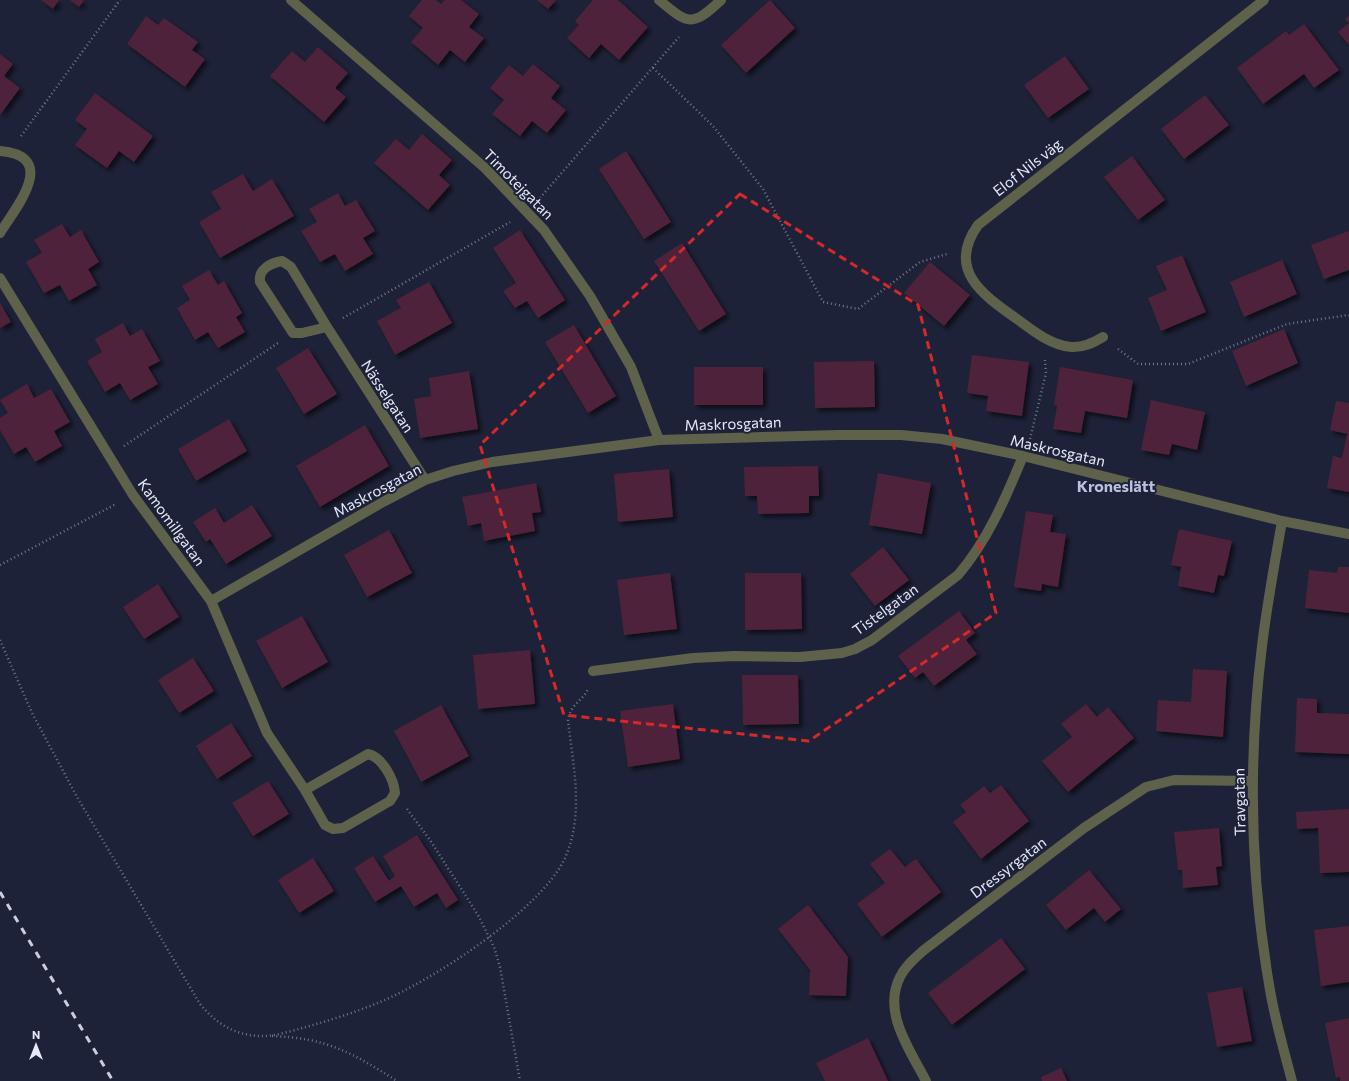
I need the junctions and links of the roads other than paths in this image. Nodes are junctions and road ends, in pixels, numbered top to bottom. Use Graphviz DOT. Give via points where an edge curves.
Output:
graph roads {
  1 [pos="291,0"];
  2 [pos="659,0"];
  3 [pos="721,0"];
  4 [pos="1264,0"];
  5 [pos="4,151"];
  6 [pos="0,233"];
  7 [pos="0,278"];
  8 [pos="327,327"];
  9 [pos="1103,338"];
  10 [pos="659,440"];
  11 [pos="1023,456"];
  12 [pos="425,480"];
  13 [pos="1282,520"];
  14 [pos="1349,534"];
  15 [pos="212,601"];
  16 [pos="593,672"];
  17 [pos="1253,781"];
  18 [pos="305,790"];
  19 [pos="926,1081"];
  20 [pos="1292,1081"];
  1 -- 10 [label="street, Timotejgatan" via="484,168 544,230 590,296 631,367"];
  2 -- 3 [label="street" via="676,15 693,20 702,17"];
  4 -- 9 [label="street, Elof Nils väg" via="978,225 970,237 966,248 966,263 970,277 981,293 1041,336 1056,343 1071,347 1085,346"];
  5 -- 6 [label="street" via="18,154 28,160 30,173 26,191"];
  7 -- 15 [label="street, Kamomillgatan" via="133,495"];
  8 -- 8 [label="street, Nässelgatan" via="291,267 282,261 264,269 260,278 293,333"];
  8 -- 12 [label="street, Nässelgatan"];
  10 -- 11 [label="street, Maskrosgatan" via="901,435 942,439"];
  10 -- 12 [label="street, Maskrosgatan" via="492,462 453,470"];
  11 -- 13 [label="street, Maskrosgatan"];
  11 -- 16 [label="street, Tistelgatan" via="1001,508 958,575 872,640 855,649 819,656 693,658"];
  12 -- 15 [label="street, Maskrosgatan"];
  13 -- 14 [label="street, Maskrosgatan"];
  13 -- 17 [label="street, Travgatan" via="1262,646"];
  15 -- 18 [label="street, Kamomillgatan" via="267,733"];
  17 -- 19 [label="street, Dressyrgatan" via="1174,780 1146,787 1084,828 924,950 900,976 894,1000 896,1020"];
  17 -- 20 [label="street, Travgatan" via="1264,950 1270,992"];
  18 -- 18 [label="street, Kamomillgatan" via="368,754 380,762 393,783 395,793 390,801 338,830 325,825"];
}
